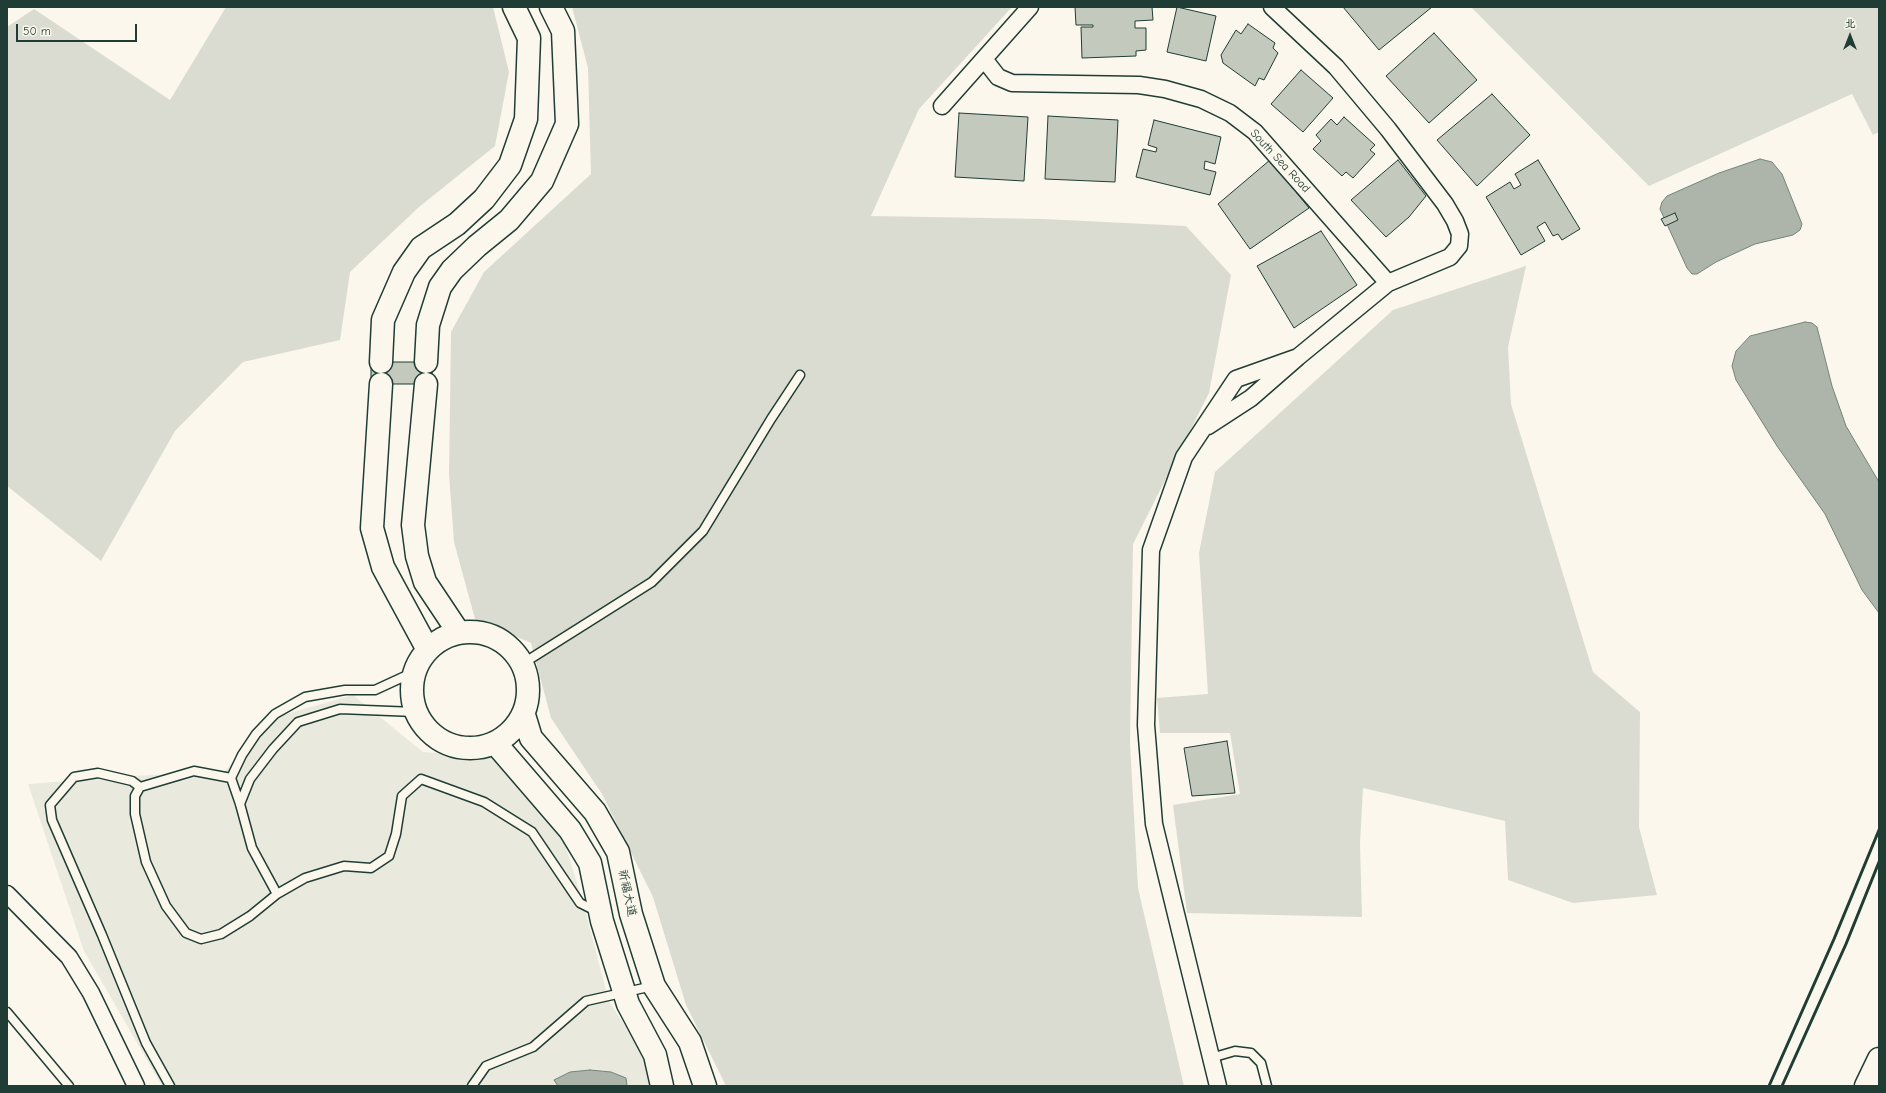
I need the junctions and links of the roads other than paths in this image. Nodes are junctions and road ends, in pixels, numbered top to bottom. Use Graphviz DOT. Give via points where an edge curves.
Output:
graph roads {
  1 [pos="514,7"];
  2 [pos="551,7"];
  3 [pos="1030,7"];
  4 [pos="1272,7"];
  5 [pos="984,59"];
  6 [pos="942,106"];
  7 [pos="1388,283"];
  8 [pos="1298,356"];
  9 [pos="381,362"];
  10 [pos="426,362"];
  11 [pos="800,375"];
  12 [pos="381,384"];
  13 [pos="426,384"];
  14 [pos="1204,430"];
  15 [pos="459,633"];
  16 [pos="428,650"];
  17 [pos="522,664"];
  18 [pos="414,672"];
  19 [pos="415,712"];
  20 [pos="524,715"];
  21 [pos="496,744"];
  22 [pos="231,778"];
  23 [pos="140,787"];
  24 [pos="240,804"];
  25 [pos="7,894"];
  26 [pos="277,894"];
  27 [pos="600,913"];
  28 [pos="654,986"];
  29 [pos="624,993"];
  30 [pos="7,1012"];
  31 [pos="1211,1058"];
  32 [pos="1879,1059"];
  33 [pos="69,1086"];
  34 [pos="136,1086"];
  35 [pos="170,1086"];
  36 [pos="472,1086"];
  37 [pos="662,1086"];
  38 [pos="705,1086"];
  39 [pos="1218,1086"];
  40 [pos="1267,1086"];
  41 [pos="1866,1086"];
  1 -- 9 [label="main road" via="529,38 526,119 510,165 484,199 457,224 421,248 404,272 383,320"];
  2 -- 10 [label="main road" via="563,31 567,124 542,181 509,220 452,270 440,287 428,325"];
  3 -- 5 [label="street"];
  4 -- 7 [label="street" via="1336,67 1388,129 1455,221 1460,234 1458,246 1450,257"];
  5 -- 6 [label="street"];
  5 -- 7 [label="street, South Sea Road" via="998,77 1012,83 1139,85 1201,99 1230,113 1255,132"];
  7 -- 8 [label="street"];
  8 -- 14 [label="street" via="1251,398"];
  8 -- 14 [label="street" via="1236,379"];
  11 -- 17 [label="lane" via="703,531 652,582"];
  12 -- 16 [label="main road" via="372,528 383,567"];
  13 -- 15 [label="main road" via="413,525 417,556 425,582"];
  14 -- 31 [label="street" via="1184,457 1151,550 1146,725 1154,824"];
  15 -- 16 [label="main road" via="440,640"];
  15 -- 17 [label="main road" via="479,632 504,642 519,656"];
  16 -- 18 [label="main road"];
  17 -- 20 [label="main road" via="528,675 529,695"];
  18 -- 19 [label="main road" via="411,692"];
  18 -- 22 [label="lane" via="375,690 345,690 305,697 275,714 256,734"];
  19 -- 21 [label="main road" via="427,730 443,743 463,749 483,748"];
  19 -- 24 [label="lane" via="340,709 298,722 250,779"];
  20 -- 21 [label="main road" via="512,732"];
  20 -- 28 [label="main road, 祈福大道" via="531,738 595,812 618,852 631,914"];
  21 -- 27 [label="main road" via="570,830 590,863"];
  22 -- 23 [label="lane" via="194,771"];
  22 -- 24 [label="lane"];
  23 -- 26 [label="lane" via="136,796 136,814 146,862 166,906 186,933 201,939 222,934"];
  23 -- 35 [label="lane" via="132,781 98,773 74,777 50,805 52,820 146,1043"];
  24 -- 26 [label="lane" via="252,848"];
  25 -- 34 [label="street" via="69,957 90,993"];
  26 -- 27 [label="lane" via="304,878 344,866 371,868 388,856 396,834 402,796 421,779 484,802 532,832 580,903"];
  27 -- 29 [label="main road"];
  28 -- 29 [label="lane"];
  28 -- 38 [label="main road, 祈福大道" via="690,1042"];
  29 -- 36 [label="lane" via="586,1001 533,1047 486,1066"];
  29 -- 37 [label="main road" via="655,1055"];
  30 -- 33 [label="lane"];
  31 -- 39 [label="street"];
  31 -- 40 [label="lane" via="1235,1051 1251,1053 1261,1063"];
  32 -- 41 [label="main road"];
}
